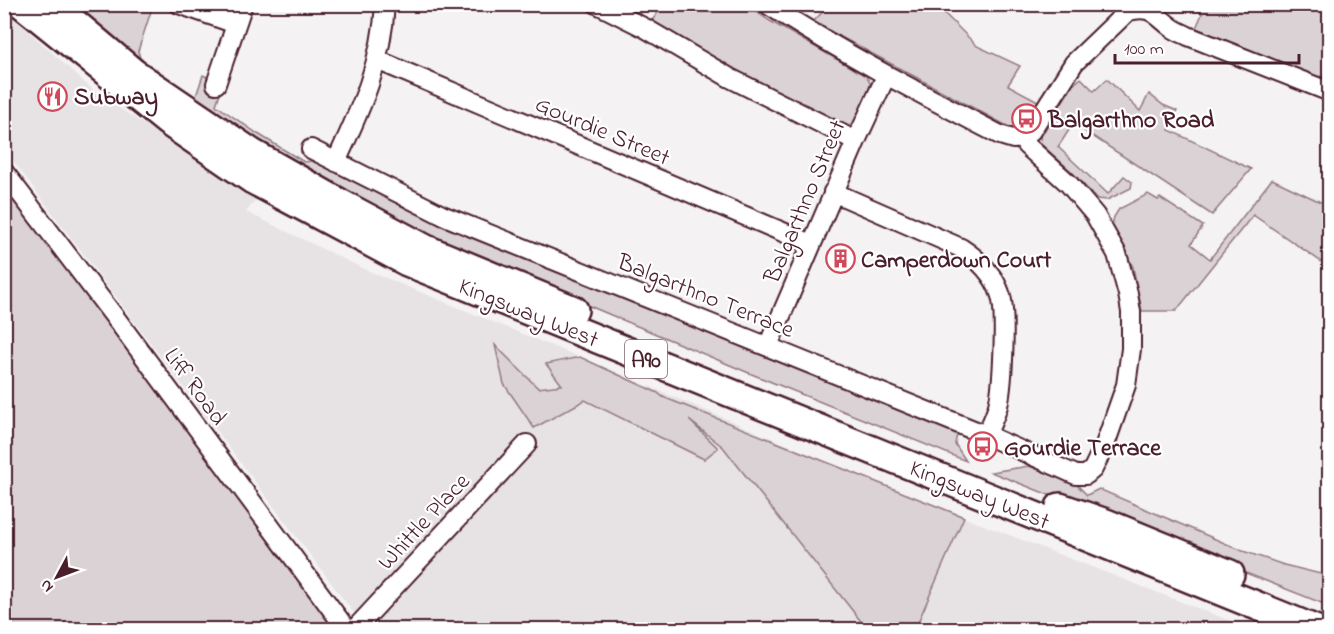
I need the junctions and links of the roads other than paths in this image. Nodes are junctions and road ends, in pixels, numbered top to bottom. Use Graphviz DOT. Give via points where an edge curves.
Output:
graph roads {
  1 [pos="22,4"];
  2 [pos="52,4"];
  3 [pos="179,4"];
  4 [pos="243,4"];
  5 [pos="385,4"];
  6 [pos="597,4"];
  7 [pos="767,4"];
  8 [pos="1138,6"];
  9 [pos="236,24"];
  10 [pos="377,60"];
  11 [pos="886,76"];
  12 [pos="216,84"];
  13 [pos="1328,88"];
  14 [pos="1023,138"];
  15 [pos="856,141"];
  16 [pos="311,149"];
  17 [pos="336,162"];
  18 [pos="4,172"];
  19 [pos="833,192"];
  20 [pos="811,244"];
  21 [pos="768,346"];
  22 [pos="986,435"];
  23 [pos="527,444"];
  24 [pos="1329,615"];
  25 [pos="347,630"];
  26 [pos="354,630"];
  27 [pos="1317,630"];
  1 -- 27 [label="highway, Kingsway West / A90" via="167,121 253,180 406,262"];
  2 -- 24 [label="highway, Kingsway West / A90" via="134,73 252,153 426,249 1026,496 1106,523"];
  3 -- 9 [label="street"];
  4 -- 9 [label="street"];
  5 -- 10 [label="street"];
  6 -- 15 [label="street" via="730,78"];
  7 -- 11 [label="street"];
  8 -- 13 [label="street" via="1188,36"];
  8 -- 14 [label="street" via="1074,63"];
  9 -- 12 [label="street"];
  10 -- 17 [label="street"];
  10 -- 20 [label="street, Gourdie Street"];
  11 -- 14 [label="street" via="1000,135"];
  11 -- 15 [label="street, Balgarthno Street"];
  14 -- 22 [label="street, Balgarthno Terrace" via="1095,215 1117,254 1131,312 1131,349 1126,384 1106,442 1086,475 1076,475"];
  15 -- 19 [label="street, Balgarthno Street"];
  16 -- 17 [label="street, Balgarthno Terrace"];
  17 -- 21 [label="street, Balgarthno Terrace" via="441,215"];
  18 -- 25 [label="street, Liff Road"];
  19 -- 20 [label="street, Balgarthno Street"];
  19 -- 22 [label="street" via="961,248 991,275 1001,294 1004,315 1001,388"];
  20 -- 21 [label="street, Balgarthno Street"];
  21 -- 22 [label="street, Balgarthno Terrace"];
  23 -- 26 [label="street, Whittle Place"];
}
